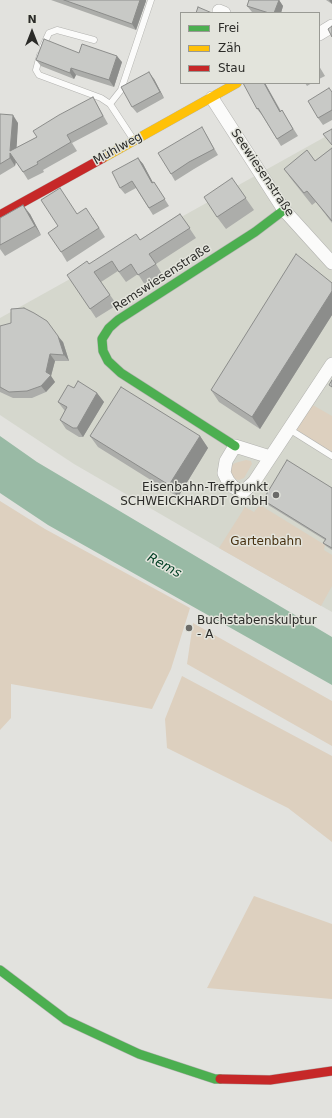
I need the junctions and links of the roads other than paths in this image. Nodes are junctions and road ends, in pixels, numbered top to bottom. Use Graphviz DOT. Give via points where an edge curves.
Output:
graph roads {
  1 [pos="151,0"];
  2 [pos="332,26"];
  3 [pos="320,33"];
  4 [pos="94,40"];
  5 [pos="235,84"];
  6 [pos="212,98"];
  7 [pos="110,104"];
  8 [pos="134,141"];
  9 [pos="284,210"];
  10 [pos="0,215"];
  11 [pos="332,263"];
  12 [pos="332,364"];
  13 [pos="289,429"];
  14 [pos="235,446"];
  15 [pos="332,456"];
  16 [pos="270,457"];
  17 [pos="0,970"];
  18 [pos="332,1071"];
  1 -- 7 [label="lane" via="121,90"];
  2 -- 3 [label="street"];
  4 -- 7 [label="lane" via="57,30 49,33 36,70 39,75 101,98"];
  5 -- 6 [label="street, Mühlweg"];
  6 -- 8 [label="street, Mühlweg"];
  6 -- 9 [label="street, Seewiesenstraße"];
  7 -- 8 [label="lane"];
  8 -- 10 [label="street, Mühlweg"];
  9 -- 11 [label="street, Seewiesenstraße"];
  9 -- 14 [label="street, Remswiesenstraße" via="255,232 118,320 102,339 103,351 108,362 120,373"];
  12 -- 13 [label="street"];
  13 -- 15 [label="lane"];
  13 -- 16 [label="street"];
  14 -- 16 [label="street"];
  14 -- 16 [label="street" via="226,461 224,472 233,487 243,492 254,482"];
  17 -- 18 [label="street" via="66,1020 139,1054 215,1079 270,1080"];
}
